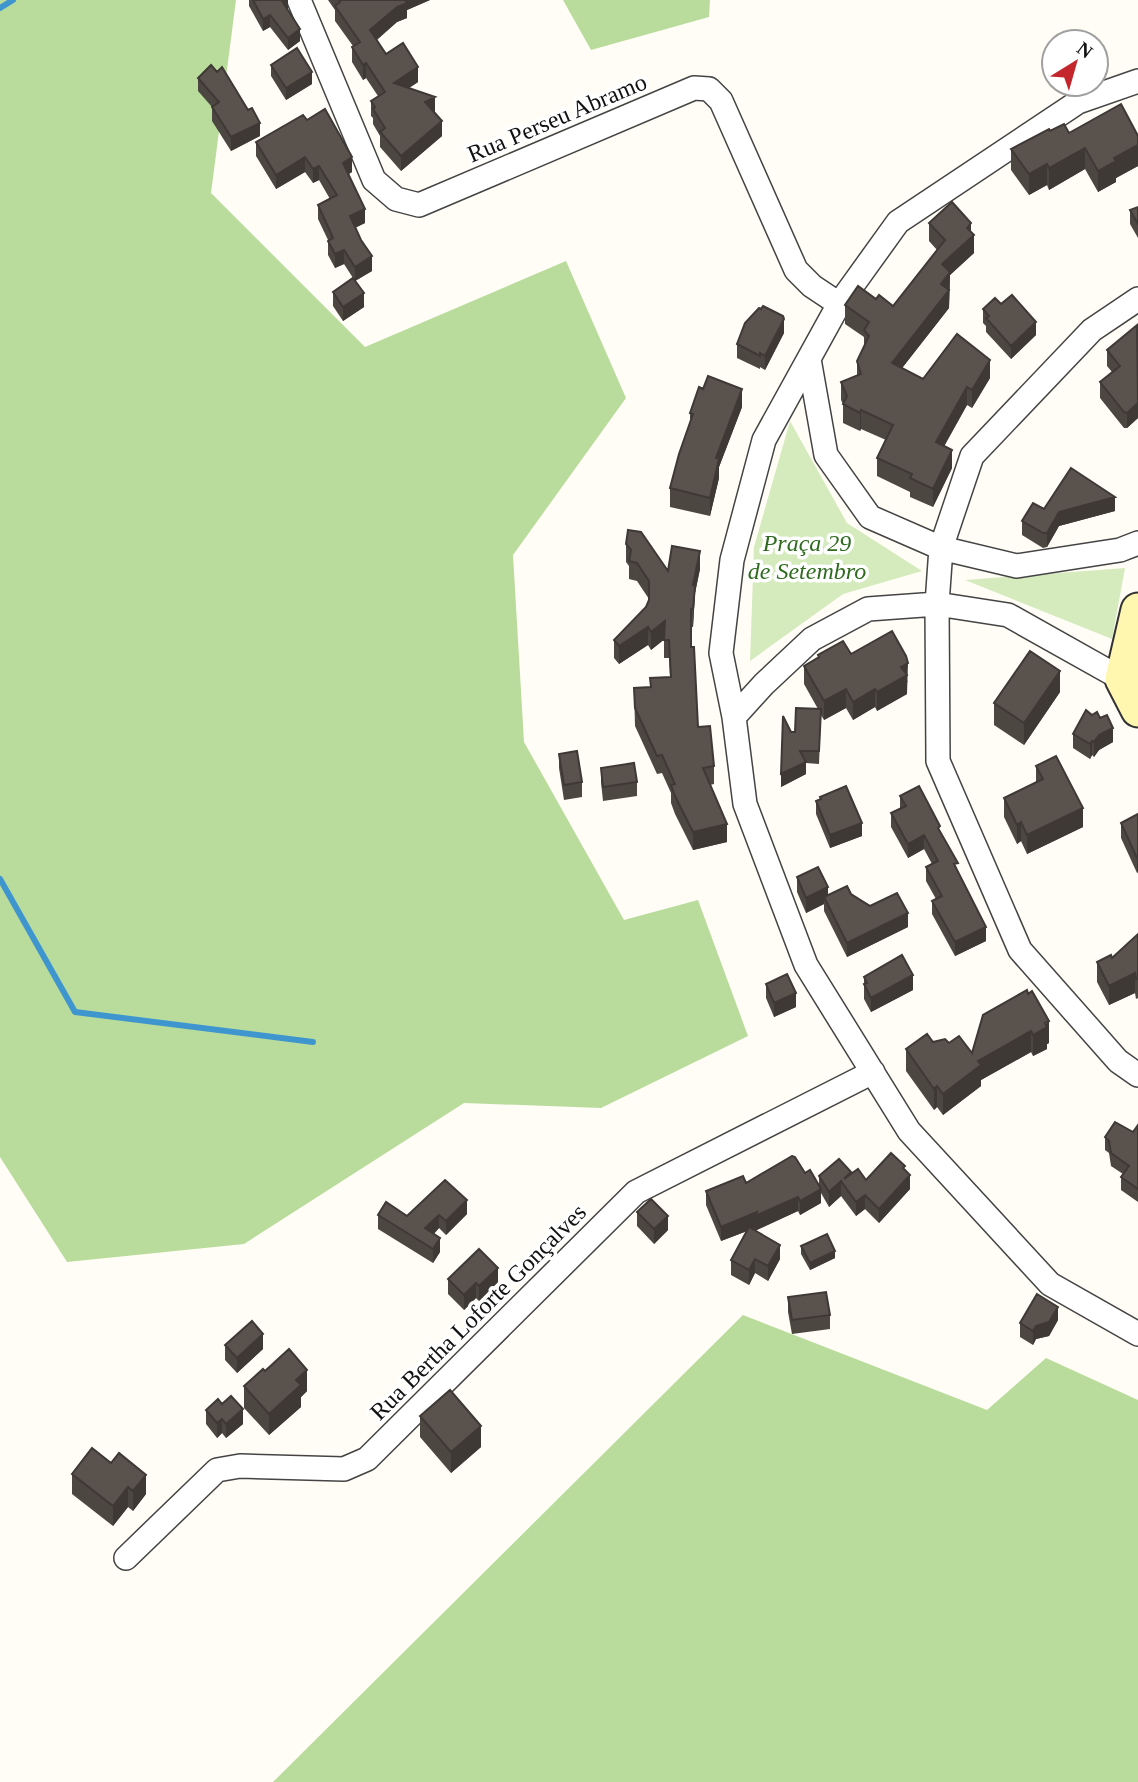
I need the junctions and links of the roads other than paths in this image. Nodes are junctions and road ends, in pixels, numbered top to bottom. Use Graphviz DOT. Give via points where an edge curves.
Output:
graph roads {
  1 [pos="299,0"];
  2 [pos="1138,81"];
  3 [pos="1138,299"];
  4 [pos="839,304"];
  5 [pos="808,359"];
  6 [pos="1138,543"];
  7 [pos="941,548"];
  8 [pos="937,604"];
  9 [pos="1138,610"];
  10 [pos="1122,679"];
  11 [pos="1138,710"];
  12 [pos="734,717"];
  13 [pos="873,1072"];
  14 [pos="1138,1075"];
  15 [pos="1138,1334"];
  16 [pos="127,1558"];
  1 -- 4 [label="street, Rua Perseu Abramo" via="374,180 396,199 419,205 694,88 709,89 720,101 796,270"];
  2 -- 4 [label="street" via="1078,102 898,222"];
  3 -- 7 [label="street" via="1091,330 972,456"];
  4 -- 5 [label="street"];
  5 -- 7 [label="street" via="826,455 833,466 870,517"];
  5 -- 12 [label="street" via="764,440 732,560 721,653"];
  6 -- 7 [label="street" via="1120,550 1017,566"];
  7 -- 8 [label="street"];
  8 -- 10 [label="street" via="1008,615"];
  8 -- 12 [label="street" via="868,609 811,639"];
  8 -- 14 [label="street" via="938,761 1020,950 1118,1061"];
  9 -- 10 [label="street"];
  10 -- 11 [label="street"];
  12 -- 13 [label="street" via="745,804 806,965"];
  13 -- 15 [label="street" via="909,1130 1050,1284"];
  13 -- 16 [label="street, Rua Bertha Loforte Gonçalves" via="636,1192 367,1459 344,1469 240,1466 217,1470"];
}
